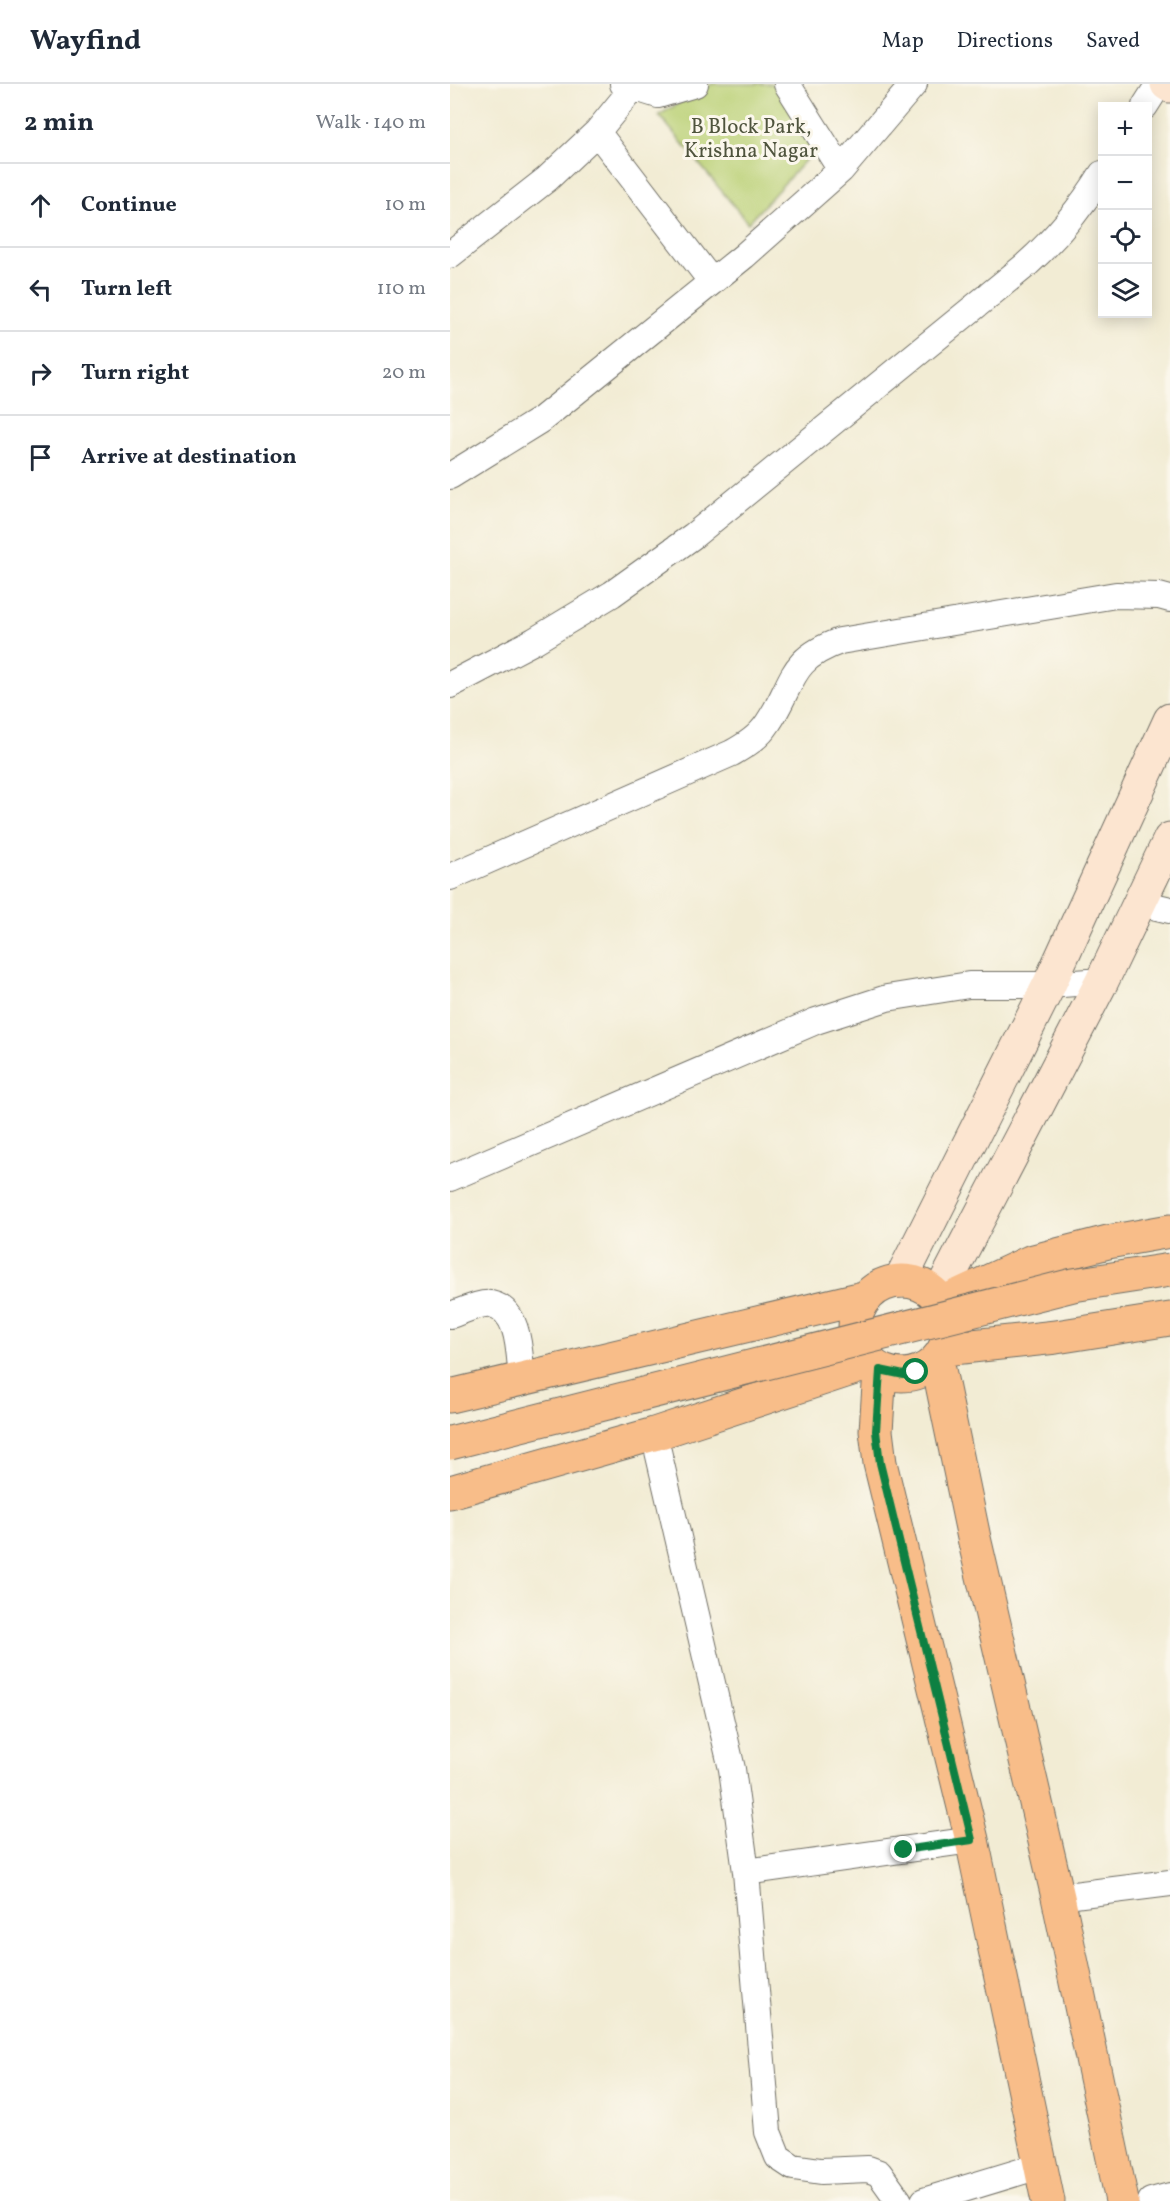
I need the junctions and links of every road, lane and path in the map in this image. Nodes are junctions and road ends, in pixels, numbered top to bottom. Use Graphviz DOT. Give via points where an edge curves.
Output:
graph roads {
  1 [pos="694,84"];
  2 [pos="787,84"];
  3 [pos="914,84"];
  4 [pos="1159,84"];
  5 [pos="628,86"];
  6 [pos="1148,102"];
  7 [pos="597,132"];
  8 [pos="841,170"];
  9 [pos="1098,179"];
  10 [pos="450,255"];
  11 [pos="712,282"];
  12 [pos="450,476"];
  13 [pos="1170,599"];
  14 [pos="450,685"];
  15 [pos="1170,720"];
  16 [pos="1170,839"];
  17 [pos="450,877"];
  18 [pos="1155,906"];
  19 [pos="1102,981"];
  20 [pos="1049,986"];
  21 [pos="450,1178"];
  22 [pos="1170,1231"];
  23 [pos="1170,1270"];
  24 [pos="900,1281"];
  25 [pos="867,1297"];
  26 [pos="940,1300"];
  27 [pos="450,1315"];
  28 [pos="1170,1319"];
  29 [pos="940,1354"];
  30 [pos="875,1366"];
  31 [pos="522,1379"];
  32 [pos="450,1396"];
  33 [pos="654,1434"];
  34 [pos="450,1443"];
  35 [pos="450,1492"];
  36 [pos="972,1840"];
  37 [pos="746,1872"];
  38 [pos="1170,1883"];
  39 [pos="1058,1898"];
  40 [pos="1039,2166"];
  41 [pos="1170,2196"];
  42 [pos="899,2201"];
  43 [pos="924,2201"];
  44 [pos="1048,2201"];
  45 [pos="1122,2201"];
  46 [pos="1151,2201"];
  1 -- 5 [label="street" via="658,95"];
  2 -- 8 [label="street"];
  3 -- 8 [label="street"];
  4 -- 6 [label="street"];
  5 -- 7 [label="street"];
  7 -- 10 [label="street" via="547,178"];
  7 -- 11 [label="street"];
  8 -- 11 [label="street"];
  9 -- 14 [label="street" via="1051,242 1026,265 693,536 612,594"];
  11 -- 12 [label="street" via="542,419"];
  13 -- 17 [label="street" via="1116,595 840,641 815,650 802,662 768,723 754,740"];
  15 -- 20 [label="main road"];
  16 -- 18 [label="main road"];
  18 -- 19 [label="main road"];
  19 -- 20 [label="street"];
  19 -- 26 [label="main road"];
  20 -- 21 [label="street" via="969,985 887,998 836,1014"];
  20 -- 24 [label="main road"];
  22 -- 26 [label="main road" via="1030,1262"];
  23 -- 34 [label="main road, bridge" via="1073,1285"];
  24 -- 25 [label="main road"];
  24 -- 26 [label="main road" via="921,1285"];
  25 -- 30 [label="main road" via="860,1307 855,1331 857,1342"];
  25 -- 31 [label="main road"];
  26 -- 29 [label="main road" via="949,1326"];
  27 -- 31 [label="street" via="490,1304 502,1309 512,1321 518,1340"];
  28 -- 29 [label="main road"];
  29 -- 30 [label="main road" via="927,1367 904,1375"];
  29 -- 39 [label="main road" via="974,1538"];
  30 -- 33 [label="main road"];
  30 -- 36 [label="main road" via="880,1463"];
  31 -- 32 [label="main road"];
  33 -- 35 [label="main road"];
  33 -- 37 [label="street" via="732,1769"];
  36 -- 37 [label="street"];
  36 -- 40 [label="main road"];
  37 -- 42 [label="street" via="768,2132 778,2157 793,2168 868,2169 879,2173"];
  38 -- 39 [label="street"];
  39 -- 45 [label="main road"];
  40 -- 43 [label="street"];
  40 -- 44 [label="main road"];
  41 -- 46 [label="street"];
}
